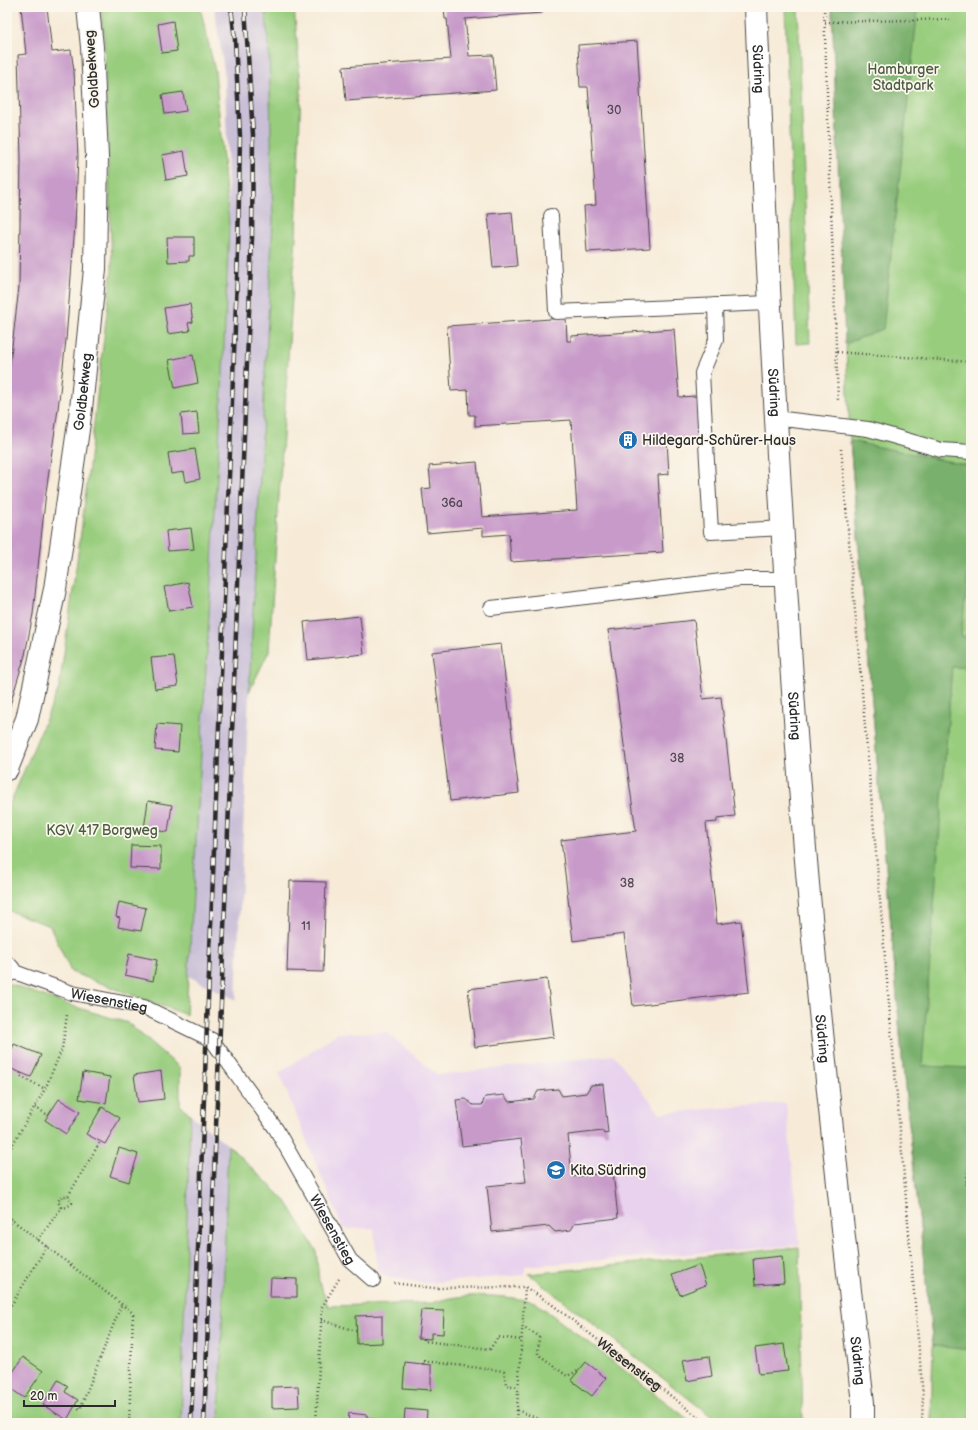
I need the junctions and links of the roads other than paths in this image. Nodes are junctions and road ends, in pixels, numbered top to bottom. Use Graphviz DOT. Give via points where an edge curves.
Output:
graph roads {
  1 [pos="88,7"];
  2 [pos="756,7"];
  3 [pos="551,216"];
  4 [pos="769,303"];
  5 [pos="715,305"];
  6 [pos="775,418"];
  7 [pos="971,452"];
  8 [pos="782,528"];
  9 [pos="786,579"];
  10 [pos="491,608"];
  11 [pos="7,769"];
  12 [pos="8,969"];
  13 [pos="373,1280"];
  14 [pos="863,1423"];
  1 -- 11 [label="street, Goldbekweg" via="97,157 95,269 81,409 55,589 27,719"];
  2 -- 4 [label="street, Südring"];
  3 -- 5 [label="lane" via="556,312"];
  4 -- 5 [label="lane"];
  4 -- 6 [label="street, Südring"];
  5 -- 8 [label="lane" via="716,340 702,373 710,532"];
  6 -- 7 [label="lane" via="868,430 941,450"];
  6 -- 8 [label="street, Südring"];
  8 -- 9 [label="street, Südring"];
  9 -- 10 [label="lane" via="739,579"];
  9 -- 14 [label="street, Südring" via="799,778 814,944 863,1403"];
  12 -- 13 [label="lane, Wiesenstieg" via="72,993 144,1007 212,1040 276,1129 350,1260"];
}
